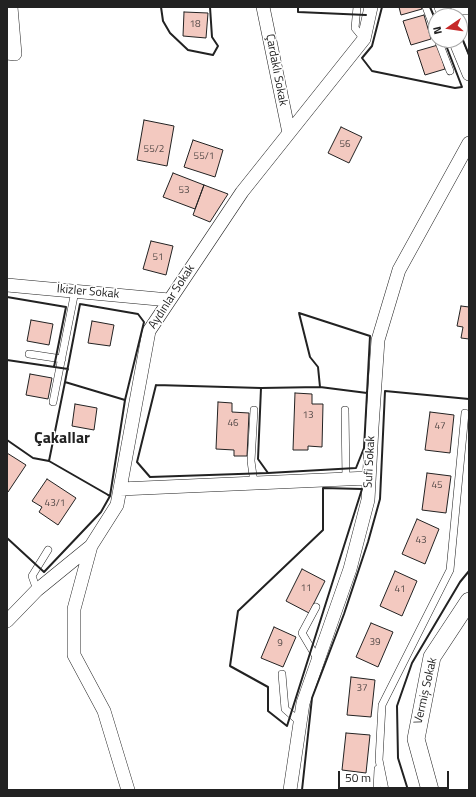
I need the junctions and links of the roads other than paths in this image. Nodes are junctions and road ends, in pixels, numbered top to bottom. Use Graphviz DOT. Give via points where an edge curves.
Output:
graph roads {
  1 [pos="11,7"];
  2 [pos="264,7"];
  3 [pos="357,7"];
  4 [pos="371,7"];
  5 [pos="364,39"];
  6 [pos="441,48"];
  7 [pos="458,48"];
  8 [pos="7,53"];
  9 [pos="450,71"];
  10 [pos="469,74"];
  11 [pos="289,133"];
  12 [pos="469,143"];
  13 [pos="7,285"];
  14 [pos="75,291"];
  15 [pos="170,300"];
  16 [pos="29,354"];
  17 [pos="62,359"];
  18 [pos="53,402"];
  19 [pos="254,410"];
  20 [pos="345,410"];
  21 [pos="465,413"];
  22 [pos="369,478"];
  23 [pos="346,479"];
  24 [pos="254,483"];
  25 [pos="120,489"];
  26 [pos="91,546"];
  27 [pos="48,550"];
  28 [pos="37,590"];
  29 [pos="469,601"];
  30 [pos="316,607"];
  31 [pos="7,621"];
  32 [pos="318,660"];
  33 [pos="282,674"];
  34 [pos="300,722"];
  35 [pos="378,760"];
  36 [pos="128,790"];
  37 [pos="290,790"];
  38 [pos="377,790"];
  39 [pos="385,790"];
  40 [pos="430,790"];
  1 -- 8 [label="street" via="15,54"];
  2 -- 11 [label="street, Çardaklı Sokak"];
  3 -- 5 [label="lane" via="355,28"];
  4 -- 5 [label="street, Aydınlar Sokak"];
  5 -- 11 [label="street, Aydınlar Sokak"];
  6 -- 9 [label="lane"];
  7 -- 10 [label="street"];
  11 -- 15 [label="street, Aydınlar Sokak" via="242,192"];
  12 -- 22 [label="street, Sufi Sokak" via="399,270 378,340"];
  13 -- 14 [label="street, İkizler Sokak"];
  14 -- 15 [label="street, İkizler Sokak"];
  14 -- 17 [label="lane"];
  15 -- 25 [label="street, Aydınlar Sokak" via="149,330"];
  16 -- 17 [label="lane"];
  17 -- 18 [label="lane"];
  19 -- 24 [label="lane" via="251,461"];
  20 -- 23 [label="lane"];
  21 -- 35 [label="lane" via="450,570 382,705"];
  22 -- 23 [label="street"];
  22 -- 32 [label="street, Sufi Sokak" via="368,500 350,569"];
  23 -- 24 [label="street"];
  24 -- 25 [label="street"];
  25 -- 26 [label="street, Aydınlar Sokak" via="117,505"];
  26 -- 28 [label="street, Aydınlar Sokak"];
  26 -- 36 [label="street" via="74,610 74,655 104,711"];
  27 -- 28 [label="lane" via="32,576"];
  28 -- 31 [label="street, Aydınlar Sokak"];
  29 -- 40 [label="street, Vermiş Sokak" via="432,657 416,739"];
  30 -- 32 [label="lane" via="302,633"];
  32 -- 34 [label="street, Sufi Sokak" via="302,704"];
  33 -- 34 [label="lane" via="285,709"];
  34 -- 37 [label="street, Sufi Sokak"];
  35 -- 38 [label="lane"];
  35 -- 39 [label="lane"];
}
